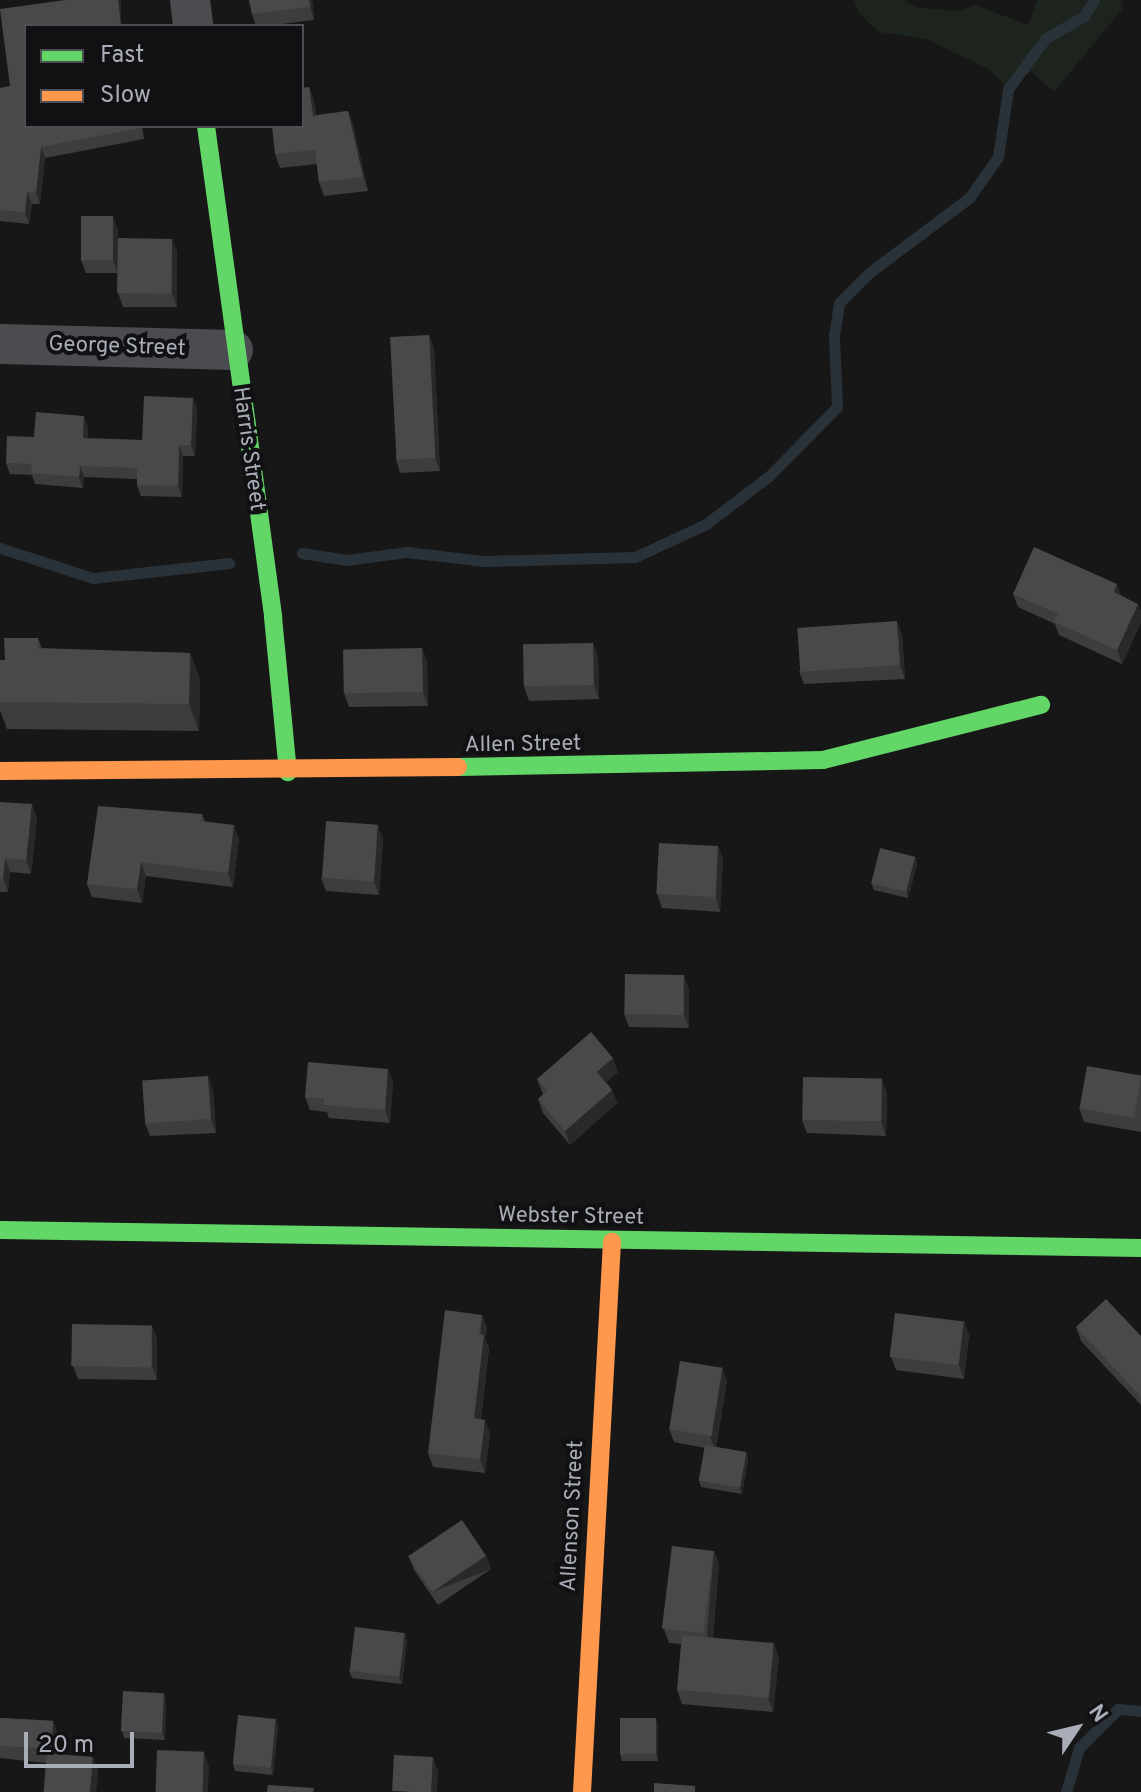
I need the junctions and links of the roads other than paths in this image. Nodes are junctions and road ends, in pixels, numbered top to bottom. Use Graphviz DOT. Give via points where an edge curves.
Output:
graph roads {
  1 [pos="190,0"];
  2 [pos="193,24"];
  3 [pos="206,128"];
  4 [pos="0,344"];
  5 [pos="233,350"];
  6 [pos="1041,705"];
  7 [pos="0,771"];
  8 [pos="288,772"];
  9 [pos="0,1230"];
  10 [pos="612,1242"];
  11 [pos="1141,1248"];
  12 [pos="582,1792"];
  1 -- 2 [label="street"];
  3 -- 5 [label="street, Harris Street"];
  4 -- 5 [label="street, George Street"];
  5 -- 8 [label="street, Harris Street" via="273,617"];
  6 -- 8 [label="street, Allen Street" via="823,760"];
  7 -- 8 [label="street, Allen Street"];
  9 -- 10 [label="street, Webster Street"];
  10 -- 11 [label="street, Webster Street"];
  10 -- 12 [label="street, Allenson Street"];
}
